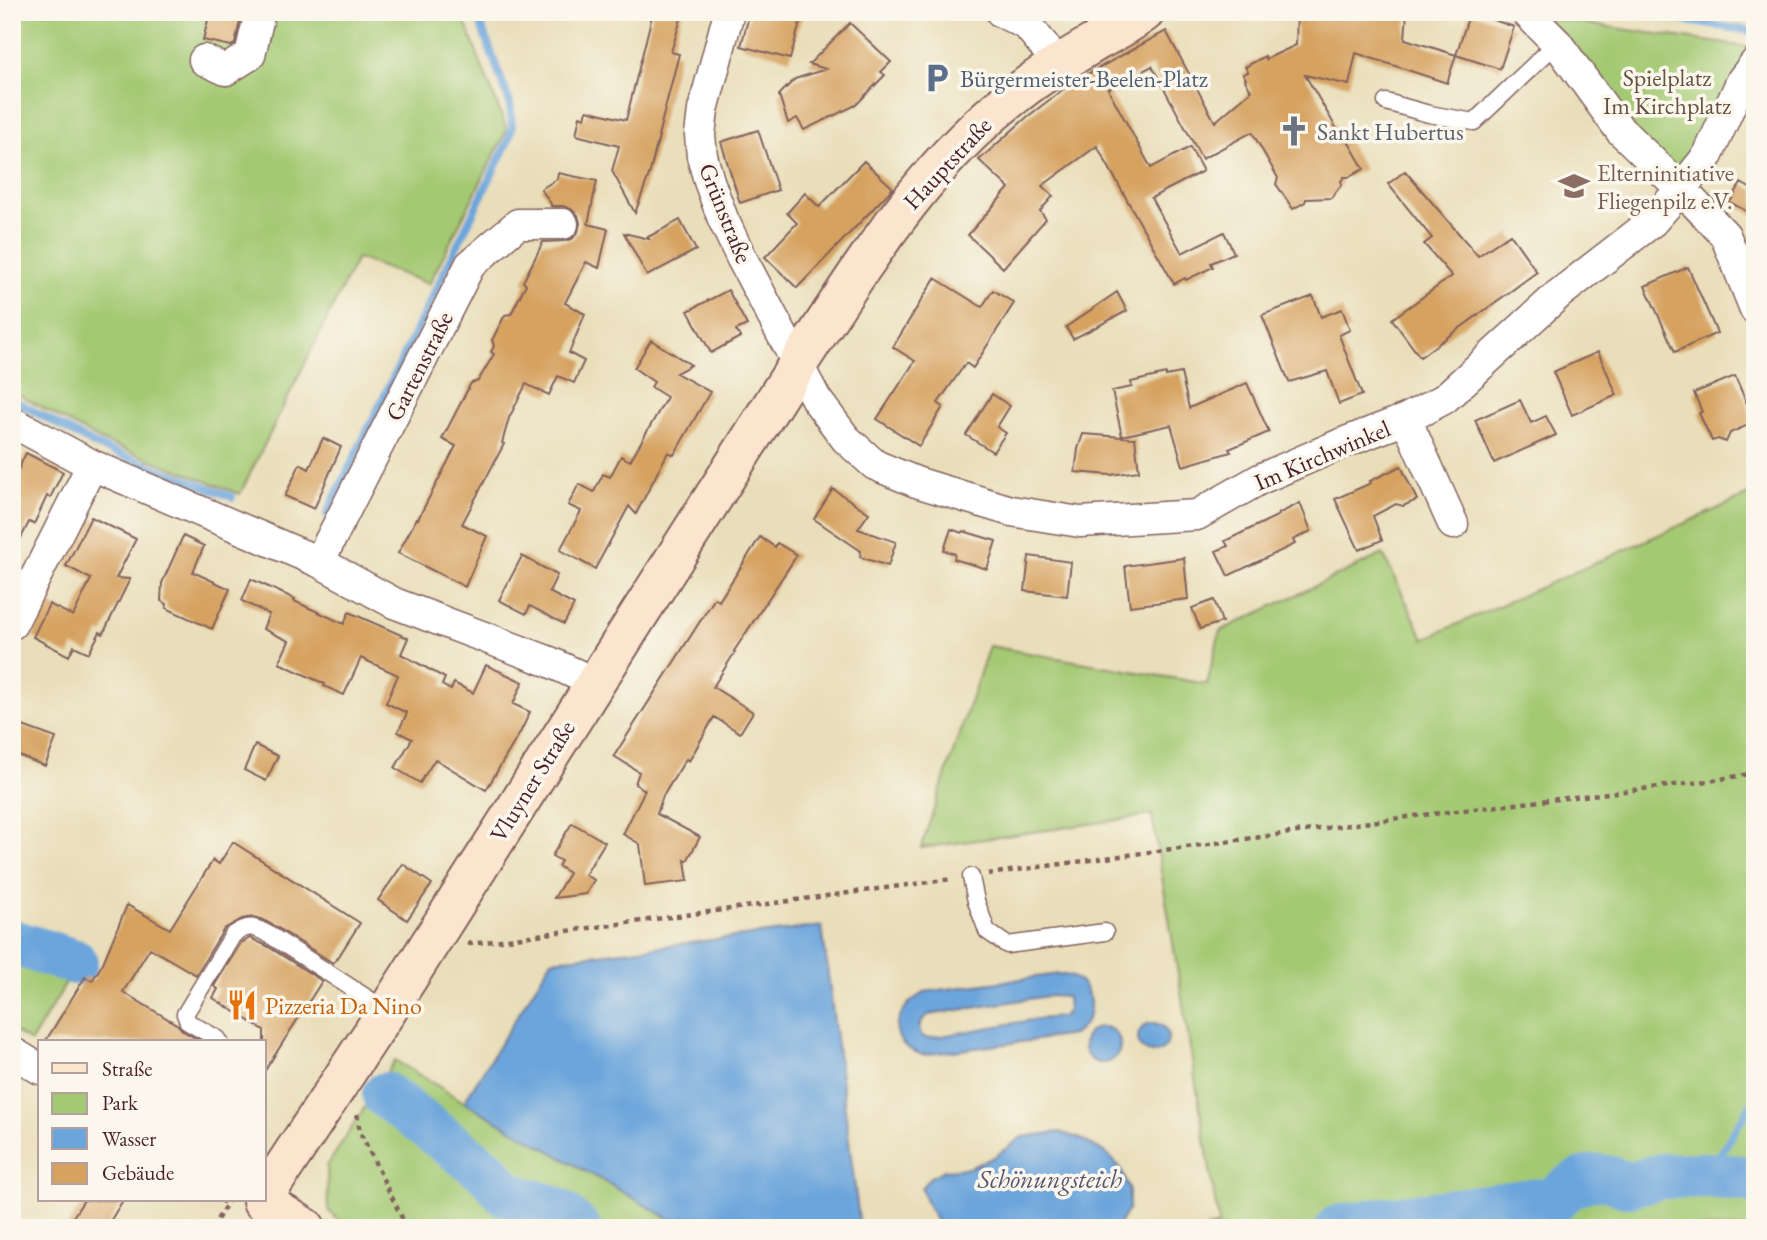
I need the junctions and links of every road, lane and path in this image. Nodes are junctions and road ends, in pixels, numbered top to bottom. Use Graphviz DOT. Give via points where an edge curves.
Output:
graph roads {
  1 [pos="260,12"];
  2 [pos="729,12"];
  3 [pos="1001,12"];
  4 [pos="1145,12"];
  5 [pos="1526,12"];
  6 [pos="1557,43"];
  7 [pos="204,60"];
  8 [pos="1755,63"];
  9 [pos="1059,64"];
  10 [pos="1386,102"];
  11 [pos="1681,189"];
  12 [pos="563,224"];
  13 [pos="1752,291"];
  14 [pos="798,364"];
  15 [pos="1406,419"];
  16 [pos="12,422"];
  17 [pos="92,465"];
  18 [pos="1453,524"];
  19 [pos="319,562"];
  20 [pos="12,624"];
  21 [pos="595,683"];
  22 [pos="1755,773"];
  23 [pos="971,877"];
  24 [pos="439,929"];
  25 [pos="1105,932"];
  26 [pos="387,1011"];
  27 [pos="218,1040"];
  28 [pos="12,1052"];
  29 [pos="38,1068"];
  30 [pos="330,1099"];
  31 [pos="266,1195"];
  32 [pos="224,1202"];
  33 [pos="259,1205"];
  34 [pos="212,1228"];
  35 [pos="306,1228"];
  36 [pos="407,1228"];
  1 -- 7 [label="street" via="250,55 226,70"];
  2 -- 14 [label="street, Grünstraße" via="703,110 702,156 723,219"];
  3 -- 9 [label="street" via="1027,25"];
  4 -- 9 [label="main road, Hauptstraße"];
  5 -- 6 [label="street"];
  6 -- 10 [label="lane" via="1474,122"];
  6 -- 11 [label="street" via="1619,130"];
  8 -- 11 [label="street, Im Kirchwinkel" via="1742,80 1708,155"];
  9 -- 14 [label="main road, Hauptstraße" via="1016,93 938,167 884,235"];
  11 -- 13 [label="street" via="1725,235"];
  11 -- 15 [label="street, Im Kirchwinkel" via="1652,222 1559,295 1444,399"];
  12 -- 19 [label="street, Gartenstraße" via="518,224 470,265"];
  14 -- 15 [label="street, Im Kirchwinkel" via="816,399 846,439 875,465 1011,511 1080,522 1197,515 1260,479"];
  14 -- 21 [label="main road, Vluyner Straße"];
  15 -- 18 [label="street"];
  16 -- 17 [label="street"];
  17 -- 19 [label="street"];
  17 -- 20 [label="street"];
  19 -- 21 [label="street" via="394,603"];
  21 -- 24 [label="main road, Vluyner Straße"];
  22 -- 23 [label="path"];
  23 -- 24 [label="path" via="471,944"];
  23 -- 25 [label="lane" via="987,931 1007,945"];
  24 -- 26 [label="main road, Vluyner Straße"];
  26 -- 27 [label="lane" via="266,933 243,928 233,935 185,1014 188,1022"];
  26 -- 30 [label="main road, Vluyner Straße"];
  28 -- 29 [label="street"];
  30 -- 31 [label="main road, Vluyner Straße"];
  30 -- 36 [label="path" via="358,1114 360,1132"];
  32 -- 34 [label="path" via="227,1204"];
  33 -- 35 [label="main road"];
}
